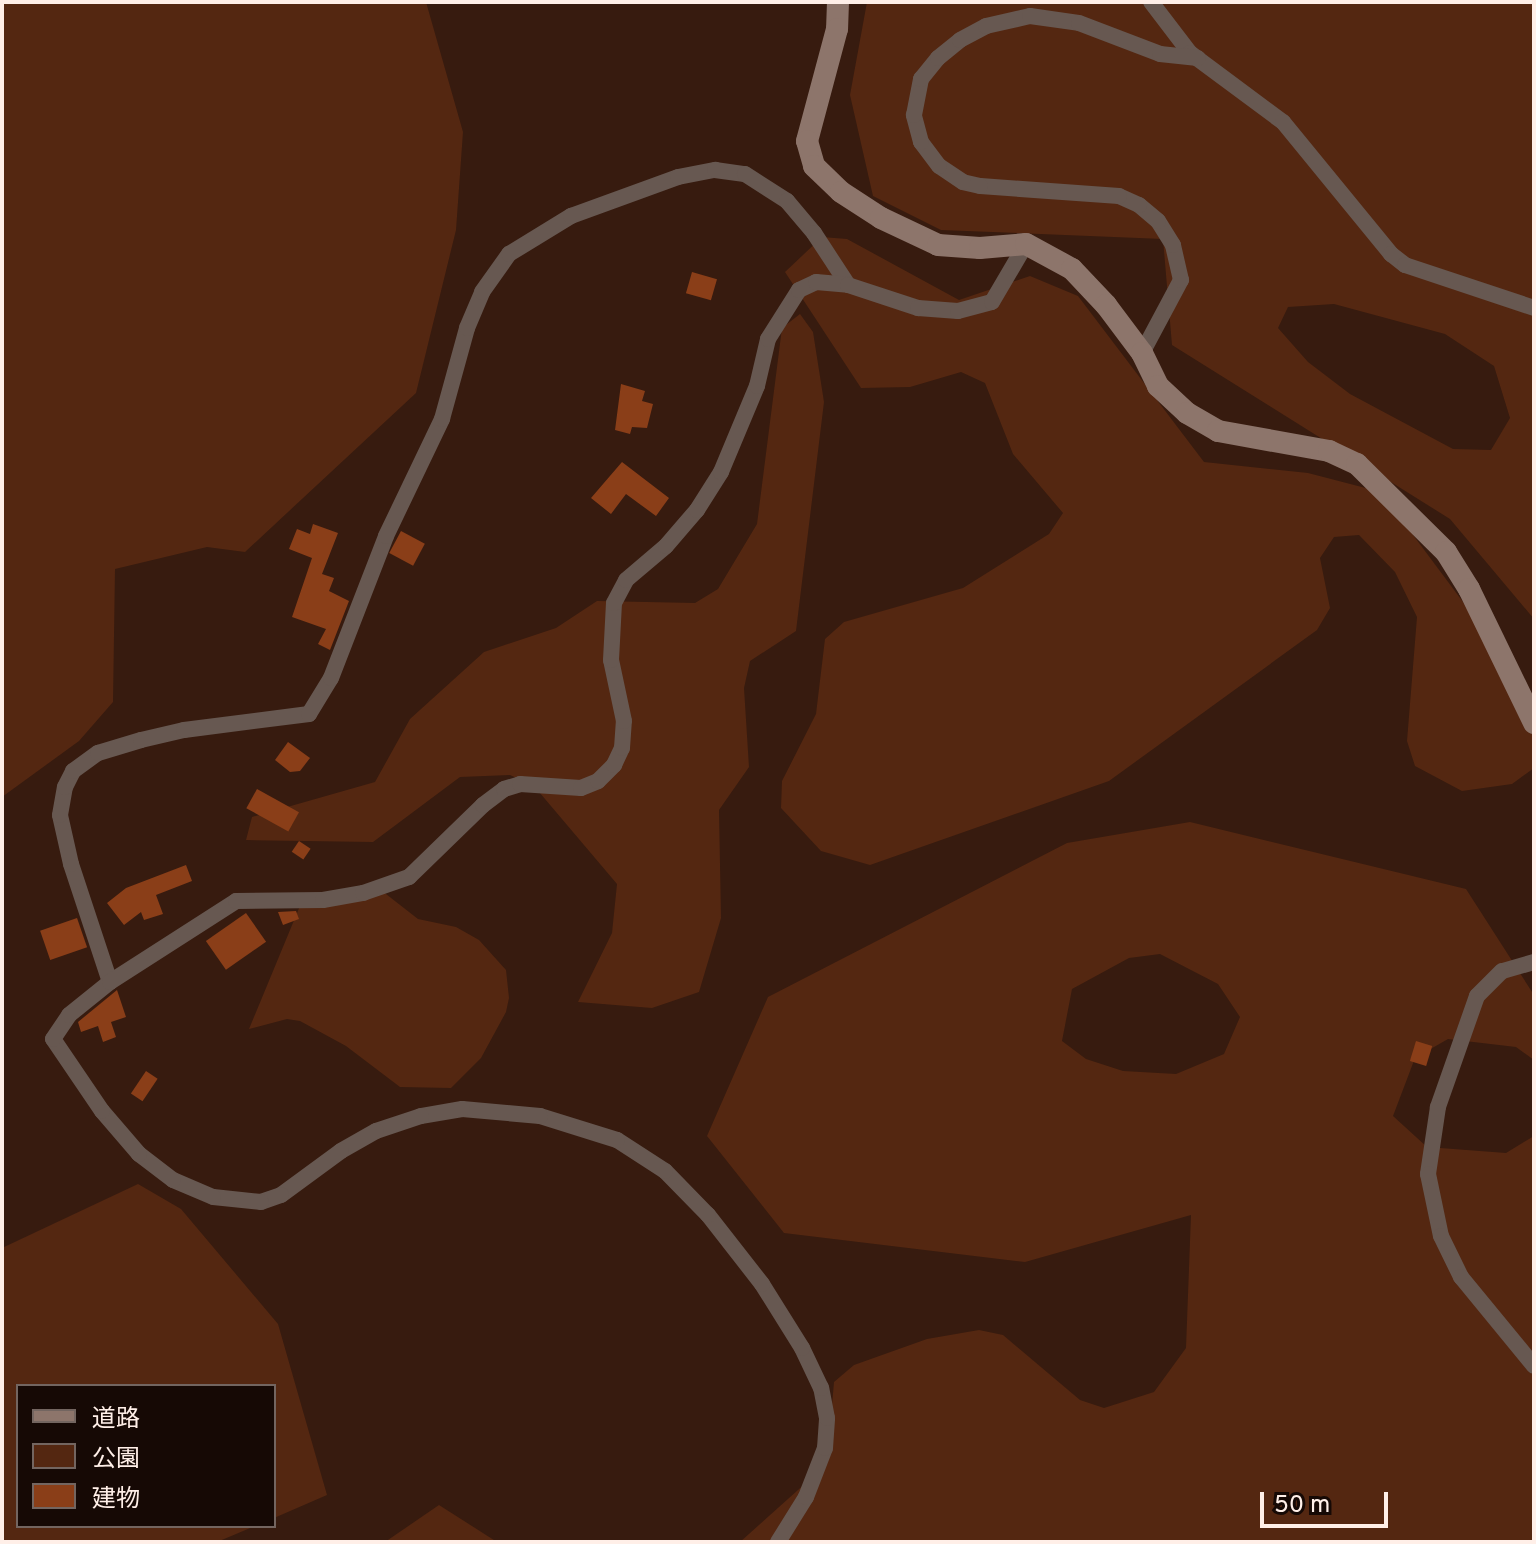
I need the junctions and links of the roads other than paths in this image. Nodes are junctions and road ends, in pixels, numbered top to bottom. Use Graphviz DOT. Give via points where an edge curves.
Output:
graph roads {
  1 [pos="838,2"];
  2 [pos="1151,2"];
  3 [pos="1198,58"];
  4 [pos="1026,244"];
  5 [pos="848,285"];
  6 [pos="1534,308"];
  7 [pos="1142,353"];
  8 [pos="1534,723"];
  9 [pos="1534,962"];
  10 [pos="110,982"];
  11 [pos="1534,1366"];
  12 [pos="778,1542"];
  1 -- 4 [label="street" via="837,29 807,141 814,166 881,218 938,245"];
  2 -- 3 [label="street"];
  3 -- 6 [label="street" via="1283,122 1405,265"];
  3 -- 7 [label="street" via="1160,54 1079,23 1030,16 986,26 938,58 921,79 914,115 921,142 939,166 963,182 1119,196 1158,221 1173,245 1181,280"];
  4 -- 5 [label="street" via="992,302 958,311 918,308"];
  4 -- 7 [label="street" via="1072,269"];
  5 -- 10 [label="street" via="816,282 799,290 782,312 721,472 697,510 626,580 614,603 611,660 624,721 622,748 605,776 581,788 520,784 504,789 409,877 323,900 236,901"];
  5 -- 10 [label="street" via="787,201 745,174 715,170 678,177 571,216 509,254 482,292 442,419 386,536 331,678 309,714 141,740 98,753 73,771 60,815"];
  7 -- 8 [label="street" via="1158,386 1187,413 1218,431 1329,451 1357,464 1446,552"];
  9 -- 11 [label="street" via="1502,971 1477,996 1438,1107 1428,1174 1441,1236 1461,1277"];
  10 -- 12 [label="street" via="69,1015 53,1039 139,1154 173,1180 213,1197 261,1202 281,1195 376,1131 462,1109 540,1116 617,1140 665,1171 762,1284 821,1388 825,1448 806,1497"];
}
